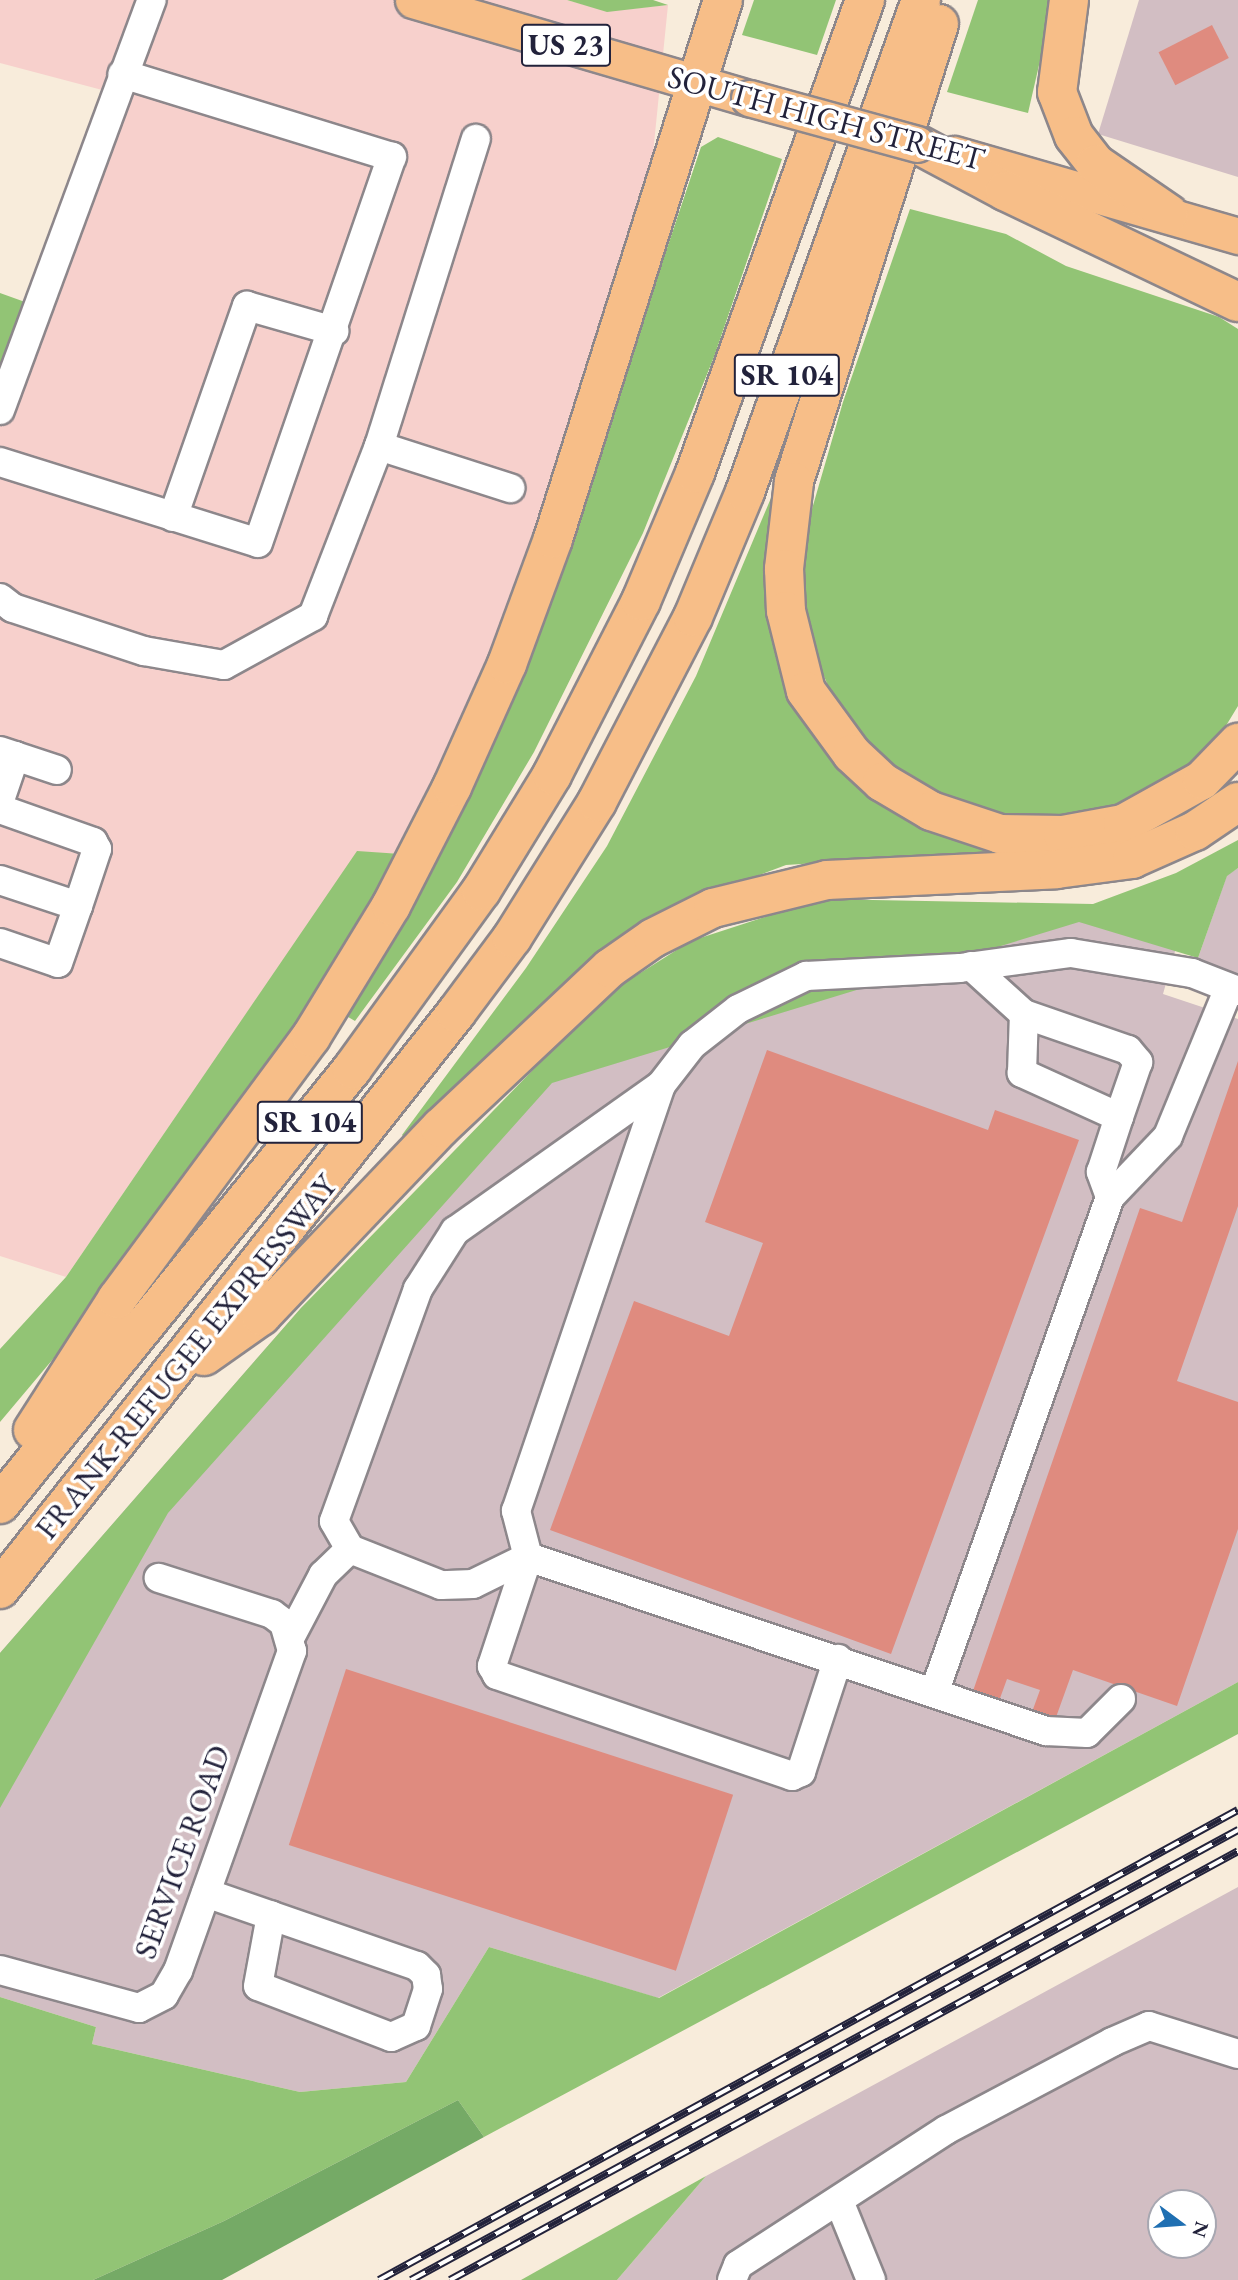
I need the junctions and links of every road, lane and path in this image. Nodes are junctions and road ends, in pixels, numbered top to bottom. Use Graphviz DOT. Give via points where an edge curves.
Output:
graph roads {
  1 [pos="152,0"];
  2 [pos="413,0"];
  3 [pos="723,0"];
  4 [pos="865,0"];
  5 [pos="921,0"];
  6 [pos="947,0"];
  7 [pos="1069,0"];
  8 [pos="123,74"];
  9 [pos="696,83"];
  10 [pos="476,139"];
  11 [pos="917,144"];
  12 [pos="1009,181"];
  13 [pos="1169,214"];
  14 [pos="1238,236"];
  15 [pos="1238,302"];
  16 [pos="334,331"];
  17 [pos="0,410"];
  18 [pos="379,446"];
  19 [pos="0,462"];
  20 [pos="510,488"];
  21 [pos="173,517"];
  22 [pos="4,605"];
  23 [pos="1238,743"];
  24 [pos="7,754"];
  25 [pos="57,770"];
  26 [pos="0,800"];
  27 [pos="1238,802"];
  28 [pos="0,809"];
  29 [pos="0,880"];
  30 [pos="78,906"];
  31 [pos="0,943"];
  32 [pos="971,966"];
  33 [pos="1234,989"];
  34 [pos="1024,1014"];
  35 [pos="661,1085"];
  36 [pos="1119,1118"];
  37 [pos="1110,1197"];
  38 [pos="168,1381"];
  39 [pos="0,1482"];
  40 [pos="0,1504"];
  41 [pos="350,1549"];
  42 [pos="528,1557"];
  43 [pos="159,1578"];
  44 [pos="0,1589"];
  45 [pos="291,1636"];
  46 [pos="838,1659"];
  47 [pos="934,1693"];
  48 [pos="1121,1699"];
  49 [pos="206,1893"];
  50 [pos="271,1915"];
  51 [pos="0,1970"];
  52 [pos="1238,2054"];
  53 [pos="839,2201"];
  54 [pos="732,2280"];
  55 [pos="871,2280"];
  1 -- 8 [label="street"];
  2 -- 9 [label="main road, SOUTH HIGH STREET / US 23"];
  3 -- 9 [label="highway"];
  4 -- 40 [label="highway, FRANK-REFUGEE EXPRESSWAY / SR 104" via="695,473 641,601 552,775 473,902 352,1069"];
  5 -- 38 [label="highway, FRANK-REFUGEE EXPRESSWAY / SR 104" via="745,492 692,617 624,753 512,938"];
  6 -- 23 [label="highway" via="794,482 785,583 794,653 806,691 852,754 882,782 932,811 1000,834 1063,835 1123,824 1202,780"];
  7 -- 13 [label="highway" via="1057,92 1074,136 1096,164"];
  8 -- 16 [label="street" via="392,157"];
  8 -- 17 [label="street"];
  9 -- 11 [label="main road, SOUTH HIGH STREET / US 23, bridge"];
  9 -- 39 [label="highway" via="553,539 507,664 423,846 311,1037 117,1299"];
  10 -- 18 [label="street"];
  11 -- 12 [label="highway"];
  12 -- 13 [label="main road, SOUTH HIGH STREET"];
  12 -- 15 [label="highway"];
  13 -- 14 [label="main road, SOUTH HIGH STREET"];
  16 -- 21 [label="street" via="258,543"];
  16 -- 21 [label="street" via="247,306"];
  18 -- 20 [label="street"];
  18 -- 22 [label="street" via="313,616 223,665 144,651"];
  19 -- 21 [label="street"];
  24 -- 25 [label="street"];
  24 -- 26 [label="street"];
  27 -- 38 [label="highway" via="1195,831 1132,859 1058,869 827,880 713,908 653,938 610,968 440,1128 261,1316"];
  28 -- 30 [label="street" via="93,842 97,849"];
  29 -- 30 [label="street"];
  30 -- 31 [label="street" via="58,963"];
  32 -- 33 [label="street" via="1071,953 1192,973"];
  32 -- 34 [label="street"];
  32 -- 35 [label="street" via="806,976 738,1009 692,1045"];
  33 -- 37 [label="street" via="1168,1136"];
  34 -- 36 [label="street" via="1022,1073"];
  34 -- 36 [label="street" via="1128,1050 1138,1062"];
  35 -- 41 [label="street" via="455,1231 418,1289 334,1521"];
  35 -- 42 [label="street" via="516,1511"];
  36 -- 37 [label="street" via="1101,1172"];
  37 -- 47 [label="street"];
  38 -- 44 [label="highway, FRANK-REFUGEE EXPRESSWAY / SR 104"];
  41 -- 42 [label="street" via="441,1585 473,1584"];
  41 -- 45 [label="street, SERVICE ROAD" via="323,1575"];
  42 -- 46 [label="street"];
  42 -- 46 [label="street" via="492,1666 497,1675 792,1776 801,1772"];
  43 -- 45 [label="street" via="272,1615"];
  45 -- 49 [label="street, SERVICE ROAD" via="292,1651"];
  46 -- 47 [label="street"];
  47 -- 48 [label="street" via="1046,1731 1087,1733"];
  49 -- 50 [label="street"];
  49 -- 51 [label="street, SERVICE ROAD" via="178,1971 164,1995 139,2008"];
  50 -- 50 [label="street" via="417,1966 426,1975 428,1989 416,2026 391,2037 258,1986"];
  52 -- 53 [label="street" via="1149,2026 946,2130"];
  53 -- 54 [label="street" via="738,2265"];
  53 -- 55 [label="street"];
}
